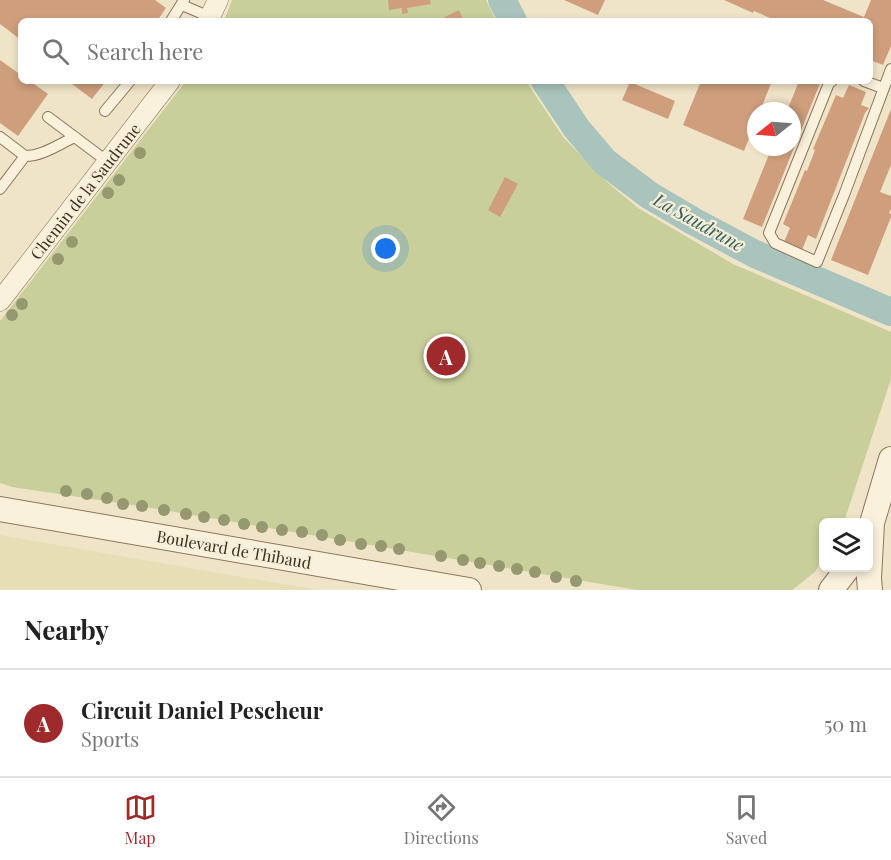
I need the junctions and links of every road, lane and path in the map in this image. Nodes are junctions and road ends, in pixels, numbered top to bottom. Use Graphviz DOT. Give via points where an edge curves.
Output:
graph roads {
  1 [pos="183,2"];
  2 [pos="212,13"];
  3 [pos="173,18"];
  4 [pos="891,69"];
  5 [pos="128,84"];
  6 [pos="168,84"];
  7 [pos="829,84"];
  8 [pos="872,84"];
  9 [pos="883,88"];
  10 [pos="105,111"];
  11 [pos="48,117"];
  12 [pos="0,137"];
  13 [pos="75,137"];
  14 [pos="25,156"];
  15 [pos="108,162"];
  16 [pos="0,189"];
  17 [pos="0,301"];
  18 [pos="891,459"];
  19 [pos="0,509"];
  20 [pos="873,518"];
  21 [pos="844,572"];
  22 [pos="869,572"];
  23 [pos="469,590"];
  24 [pos="831,590"];
  25 [pos="870,590"];
  1 -- 2 [label="lane"];
  1 -- 3 [label="lane"];
  4 -- 9 [label="lane"];
  5 -- 10 [label="lane"];
  6 -- 15 [label="street, Chemin de la Saudrune"];
  7 -- 9 [label="lane" via="770,233 776,243 817,262"];
  8 -- 9 [label="lane"];
  11 -- 13 [label="lane"];
  12 -- 14 [label="lane"];
  13 -- 14 [label="lane"];
  13 -- 15 [label="lane"];
  14 -- 16 [label="lane"];
  15 -- 17 [label="street, Chemin de la Saudrune"];
  18 -- 20 [label="street"];
  19 -- 23 [label="street, Boulevard de Thibaud"];
  21 -- 24 [label="street"];
  22 -- 25 [label="street"];
}
